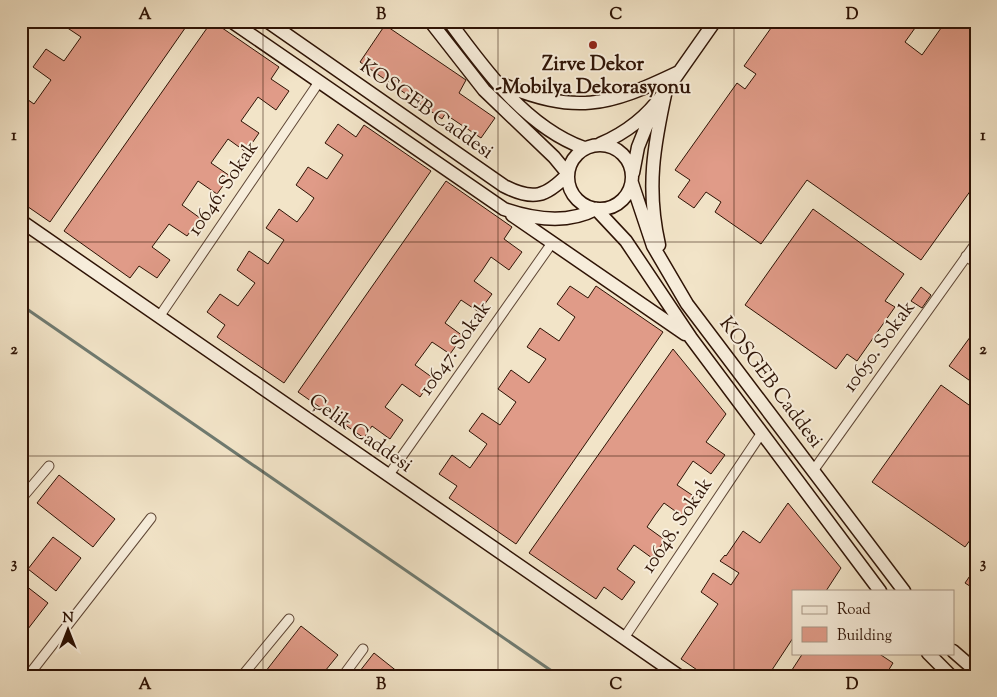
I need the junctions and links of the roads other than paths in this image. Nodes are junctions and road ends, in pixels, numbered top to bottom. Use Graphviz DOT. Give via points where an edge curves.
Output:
graph roads {
  1 [pos="231,21"];
  2 [pos="267,21"];
  3 [pos="430,21"];
  4 [pos="449,21"];
  5 [pos="715,21"];
  6 [pos="679,72"];
  7 [pos="319,82"];
  8 [pos="499,83"];
  9 [pos="666,90"];
  10 [pos="654,107"];
  11 [pos="600,144"];
  12 [pos="584,148"];
  13 [pos="568,174"];
  14 [pos="632,179"];
  15 [pos="504,209"];
  16 [pos="596,209"];
  17 [pos="21,221"];
  18 [pos="552,243"];
  19 [pos="976,243"];
  20 [pos="966,256"];
  21 [pos="976,263"];
  22 [pos="664,267"];
  23 [pos="159,317"];
  24 [pos="691,338"];
  25 [pos="761,434"];
  26 [pos="49,466"];
  27 [pos="813,471"];
  28 [pos="388,476"];
  29 [pos="21,499"];
  30 [pos="150,518"];
  31 [pos="879,590"];
  32 [pos="903,590"];
  33 [pos="290,618"];
  34 [pos="624,638"];
  35 [pos="363,649"];
  36 [pos="954,652"];
  37 [pos="929,654"];
  38 [pos="976,671"];
  39 [pos="943,673"];
  40 [pos="28,676"];
  41 [pos="242,676"];
  42 [pos="343,676"];
  43 [pos="679,676"];
  1 -- 7 [label="main road, KOSGEB Caddesi"];
  2 -- 13 [label="main road, KOSGEB Caddesi" via="514,192 536,196 546,193"];
  3 -- 13 [label="main road" via="484,90"];
  4 -- 8 [label="main road"];
  5 -- 6 [label="main road"];
  6 -- 8 [label="main road" via="627,95 582,104 549,101"];
  6 -- 9 [label="main road"];
  7 -- 15 [label="main road, KOSGEB Caddesi"];
  7 -- 23 [label="street, 10646. Sokak"];
  8 -- 12 [label="main road" via="546,130"];
  9 -- 10 [label="main road"];
  9 -- 22 [label="main road" via="651,173 653,216"];
  10 -- 11 [label="main road" via="626,131"];
  10 -- 14 [label="main road" via="638,146"];
  11 -- 12 [label="main road"];
  11 -- 14 [label="main road" via="622,154 629,163"];
  12 -- 13 [label="main road" via="574,157"];
  13 -- 16 [label="main road" via="570,190 575,197"];
  14 -- 16 [label="main road" via="627,194 619,203"];
  14 -- 22 [label="main road, KOSGEB Caddesi" via="645,226"];
  15 -- 16 [label="main road, KOSGEB Caddesi" via="527,216 554,218 578,216"];
  15 -- 18 [label="main road, KOSGEB Caddesi"];
  16 -- 24 [label="main road, KOSGEB Caddesi" via="626,241"];
  17 -- 23 [label="main road, Çelik Caddesi"];
  18 -- 24 [label="main road, KOSGEB Caddesi"];
  18 -- 28 [label="street, 10647. Sokak"];
  19 -- 20 [label="street, 10650. Sokak"];
  20 -- 21 [label="street"];
  20 -- 27 [label="street, 10650. Sokak"];
  22 -- 27 [label="main road, KOSGEB Caddesi" via="702,325"];
  23 -- 28 [label="main road, Çelik Caddesi"];
  24 -- 25 [label="main road, KOSGEB Caddesi"];
  25 -- 31 [label="main road, KOSGEB Caddesi"];
  25 -- 34 [label="street, 10648. Sokak"];
  26 -- 29 [label="street"];
  27 -- 32 [label="main road, KOSGEB Caddesi"];
  28 -- 34 [label="main road, Çelik Caddesi"];
  30 -- 40 [label="street"];
  33 -- 41 [label="street"];
  34 -- 43 [label="main road, Çelik Caddesi"];
  35 -- 42 [label="street"];
  36 -- 38 [label="main road"];
  37 -- 39 [label="main road"];
}
